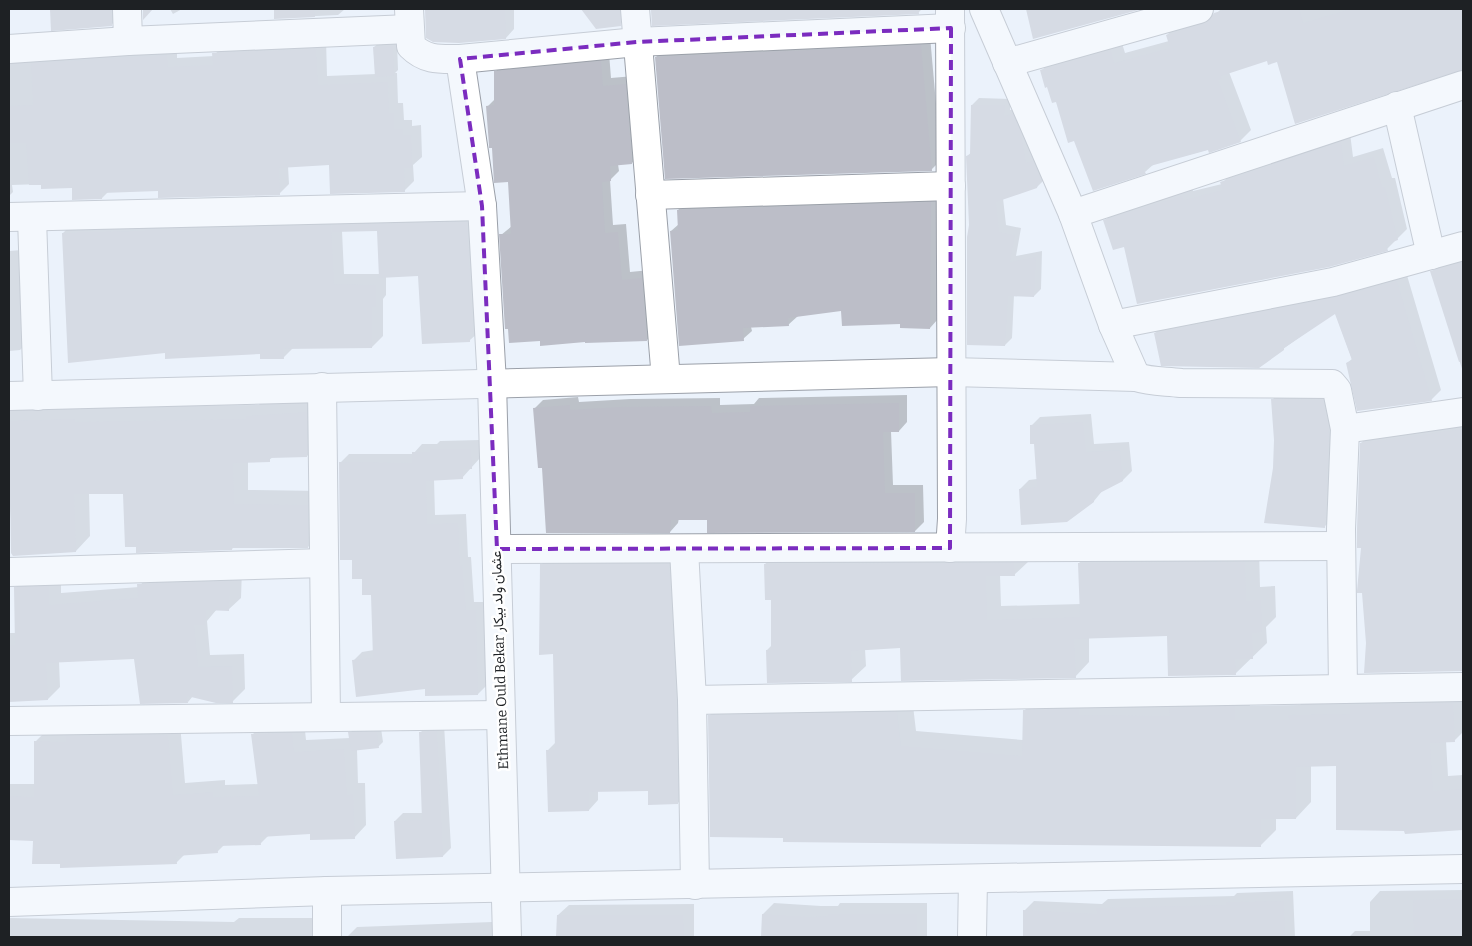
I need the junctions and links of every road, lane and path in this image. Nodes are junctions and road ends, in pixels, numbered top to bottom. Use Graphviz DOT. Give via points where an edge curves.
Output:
graph roads {
  1 [pos="127,9"];
  2 [pos="635,9"];
  3 [pos="984,9"];
  4 [pos="1199,9"];
  5 [pos="1143,17"];
  6 [pos="950,18"];
  7 [pos="409,19"];
  8 [pos="128,41"];
  9 [pos="637,42"];
  10 [pos="9,49"];
  11 [pos="460,59"];
  12 [pos="1007,63"];
  13 [pos="1463,85"];
  14 [pos="1397,106"];
  15 [pos="951,186"];
  16 [pos="650,195"];
  17 [pos="482,206"];
  18 [pos="1073,214"];
  19 [pos="21,217"];
  20 [pos="1463,246"];
  21 [pos="1431,255"];
  22 [pos="1114,325"];
  23 [pos="951,372"];
  24 [pos="1136,377"];
  25 [pos="666,379"];
  26 [pos="492,383"];
  27 [pos="322,388"];
  28 [pos="9,396"];
  29 [pos="38,396"];
  30 [pos="1463,412"];
  31 [pos="1345,429"];
  32 [pos="1341,546"];
  33 [pos="950,548"];
  34 [pos="497,549"];
  35 [pos="684,549"];
  36 [pos="324,563"];
  37 [pos="9,572"];
  38 [pos="1463,687"];
  39 [pos="1343,690"];
  40 [pos="692,700"];
  41 [pos="501,715"];
  42 [pos="326,717"];
  43 [pos="9,721"];
  44 [pos="1463,869"];
  45 [pos="973,879"];
  46 [pos="695,884"];
  47 [pos="506,888"];
  48 [pos="327,891"];
  49 [pos="9,902"];
  50 [pos="327,937"];
  51 [pos="507,937"];
  52 [pos="972,937"];
  1 -- 8 [label="street"];
  2 -- 9 [label="street"];
  3 -- 12 [label="street"];
  4 -- 5 [label="street"];
  5 -- 12 [label="street"];
  6 -- 9 [label="street"];
  6 -- 15 [label="street"];
  7 -- 8 [label="street"];
  7 -- 11 [label="street" via="411,46 419,54 431,59"];
  8 -- 10 [label="street"];
  9 -- 11 [label="street"];
  9 -- 16 [label="street"];
  11 -- 17 [label="street, Ethmane Ould Bekar عثمان ولد بيكار"];
  12 -- 18 [label="street"];
  13 -- 14 [label="street"];
  14 -- 18 [label="street"];
  14 -- 21 [label="street"];
  15 -- 16 [label="street"];
  15 -- 23 [label="street"];
  16 -- 25 [label="street"];
  17 -- 19 [label="street"];
  17 -- 26 [label="street, Ethmane Ould Bekar عثمان ولد بيكار"];
  18 -- 22 [label="street"];
  19 -- 29 [label="street"];
  20 -- 21 [label="street"];
  21 -- 22 [label="street" via="1333,282"];
  22 -- 24 [label="street"];
  23 -- 24 [label="street"];
  23 -- 25 [label="street"];
  23 -- 33 [label="street"];
  24 -- 31 [label="street" via="1181,384 1332,384 1337,390"];
  25 -- 26 [label="street"];
  26 -- 27 [label="street"];
  26 -- 34 [label="street, Ethmane Ould Bekar عثمان ولد بيكار"];
  27 -- 29 [label="street"];
  27 -- 36 [label="street"];
  28 -- 29 [label="street"];
  30 -- 31 [label="street"];
  31 -- 32 [label="street"];
  32 -- 33 [label="street"];
  32 -- 39 [label="street"];
  33 -- 35 [label="street"];
  34 -- 35 [label="street"];
  34 -- 41 [label="street, Ethmane Ould Bekar عثمان ولد بيكار"];
  35 -- 40 [label="street"];
  36 -- 37 [label="street"];
  36 -- 42 [label="street"];
  38 -- 39 [label="street"];
  39 -- 40 [label="street"];
  40 -- 46 [label="street"];
  41 -- 42 [label="street"];
  41 -- 47 [label="street, Ethmane Ould Bekar عثمان ولد بيكار"];
  42 -- 43 [label="street"];
  44 -- 45 [label="street"];
  45 -- 46 [label="street"];
  45 -- 52 [label="street"];
  46 -- 47 [label="street"];
  47 -- 48 [label="street"];
  47 -- 51 [label="street, Ethmane Ould Bekar عثمان ولد بيكار"];
  48 -- 49 [label="street"];
  48 -- 50 [label="street"];
}
